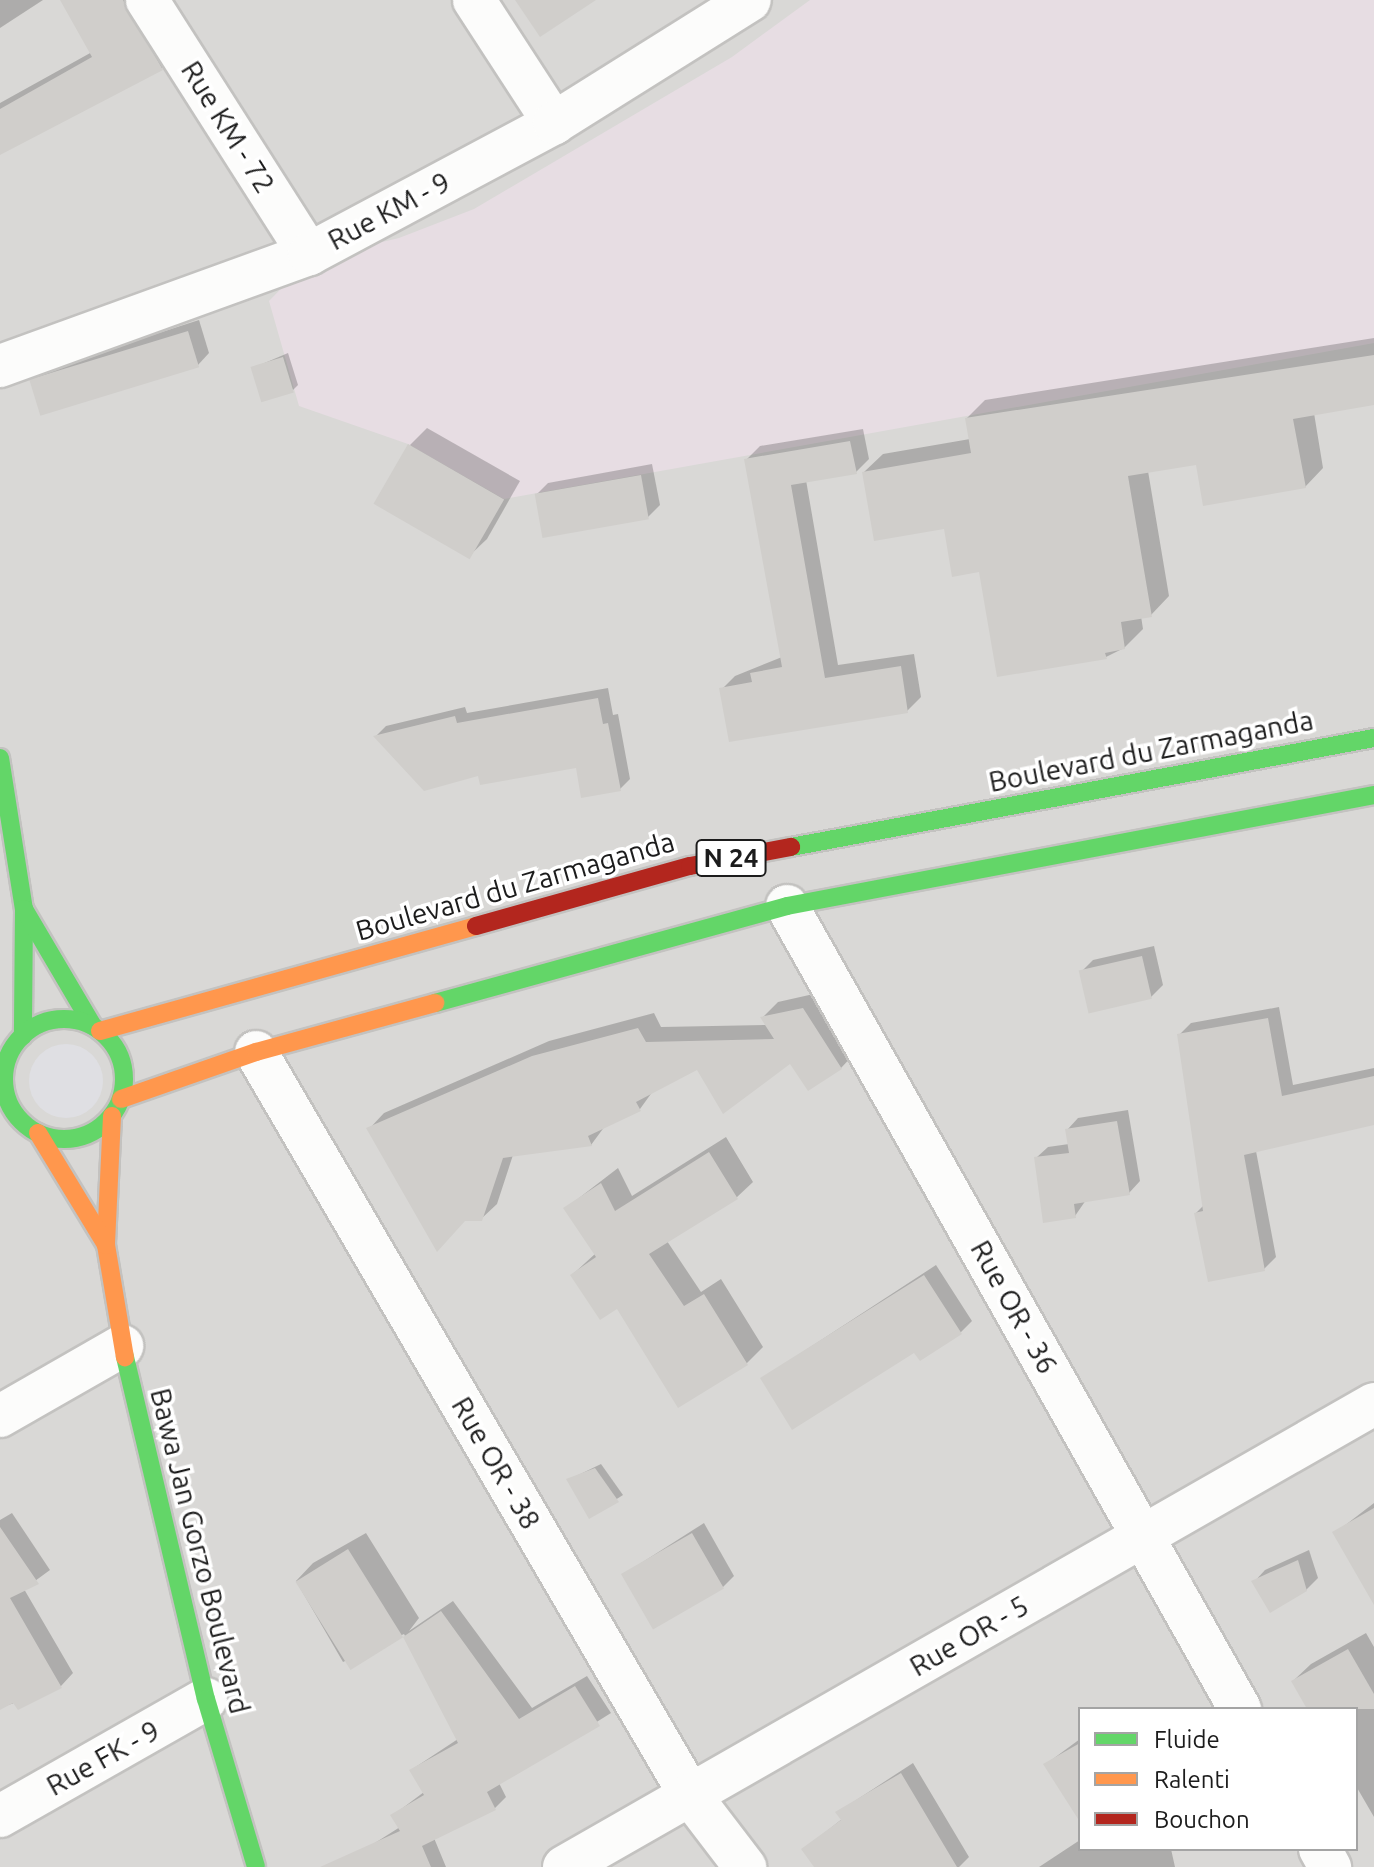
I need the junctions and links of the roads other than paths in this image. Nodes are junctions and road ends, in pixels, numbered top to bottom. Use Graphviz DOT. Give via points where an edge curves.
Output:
graph roads {
  1 [pos="147,0"];
  2 [pos="474,0"];
  3 [pos="750,0"];
  4 [pos="554,123"];
  5 [pos="309,254"];
  6 [pos="0,366"];
  7 [pos="1374,738"];
  8 [pos="0,758"];
  9 [pos="1374,795"];
  10 [pos="787,906"];
  11 [pos="24,909"];
  12 [pos="97,1029"];
  13 [pos="23,1036"];
  14 [pos="256,1052"];
  15 [pos="4,1062"];
  16 [pos="121,1099"];
  17 [pos="112,1116"];
  18 [pos="31,1128"];
  19 [pos="0,1134"];
  20 [pos="106,1245"];
  21 [pos="122,1346"];
  22 [pos="1374,1404"];
  23 [pos="0,1416"];
  24 [pos="1143,1537"];
  25 [pos="206,1699"];
  26 [pos="1239,1707"];
  27 [pos="690,1795"];
  28 [pos="0,1816"];
  29 [pos="256,1867"];
  30 [pos="564,1867"];
  31 [pos="745,1867"];
  1 -- 5 [label="street, Rue KM - 72"];
  2 -- 4 [label="street"];
  3 -- 4 [label="street, Rue KM - 9"];
  4 -- 5 [label="street, Rue KM - 9"];
  5 -- 6 [label="street, Rue KM - 9"];
  7 -- 12 [label="main road, Boulevard du Zarmaganda / N 24" via="690,866"];
  8 -- 11 [label="main road"];
  9 -- 10 [label="main road, N 24"];
  10 -- 14 [label="main road, N 24"];
  10 -- 24 [label="street, Rue OR - 36"];
  11 -- 12 [label="main road"];
  11 -- 13 [label="main road"];
  12 -- 13 [label="main road" via="64,1019"];
  12 -- 16 [label="main road" via="122,1061"];
  13 -- 15 [label="main road"];
  14 -- 16 [label="main road, N 24"];
  14 -- 27 [label="street, Rue OR - 38"];
  15 -- 18 [label="main road" via="7,1095"];
  16 -- 17 [label="main road"];
  17 -- 18 [label="main road" via="85,1136 70,1139"];
  17 -- 20 [label="main road, Bawa Jan Gorzo Boulevard"];
  18 -- 19 [label="main road"];
  18 -- 20 [label="main road, Bawa Jan Gorzo Boulevard"];
  20 -- 21 [label="main road, Bawa Jan Gorzo Boulevard"];
  21 -- 23 [label="street"];
  21 -- 25 [label="main road, Bawa Jan Gorzo Boulevard"];
  22 -- 24 [label="street, Rue OR - 5"];
  24 -- 26 [label="street, Rue OR - 36"];
  24 -- 27 [label="street, Rue OR - 5"];
  25 -- 28 [label="street, Rue FK - 9"];
  25 -- 29 [label="main road, Bawa Jan Gorzo Boulevard"];
  27 -- 30 [label="street, Rue OR - 5"];
  27 -- 31 [label="street, Rue OR - 38"];
}
